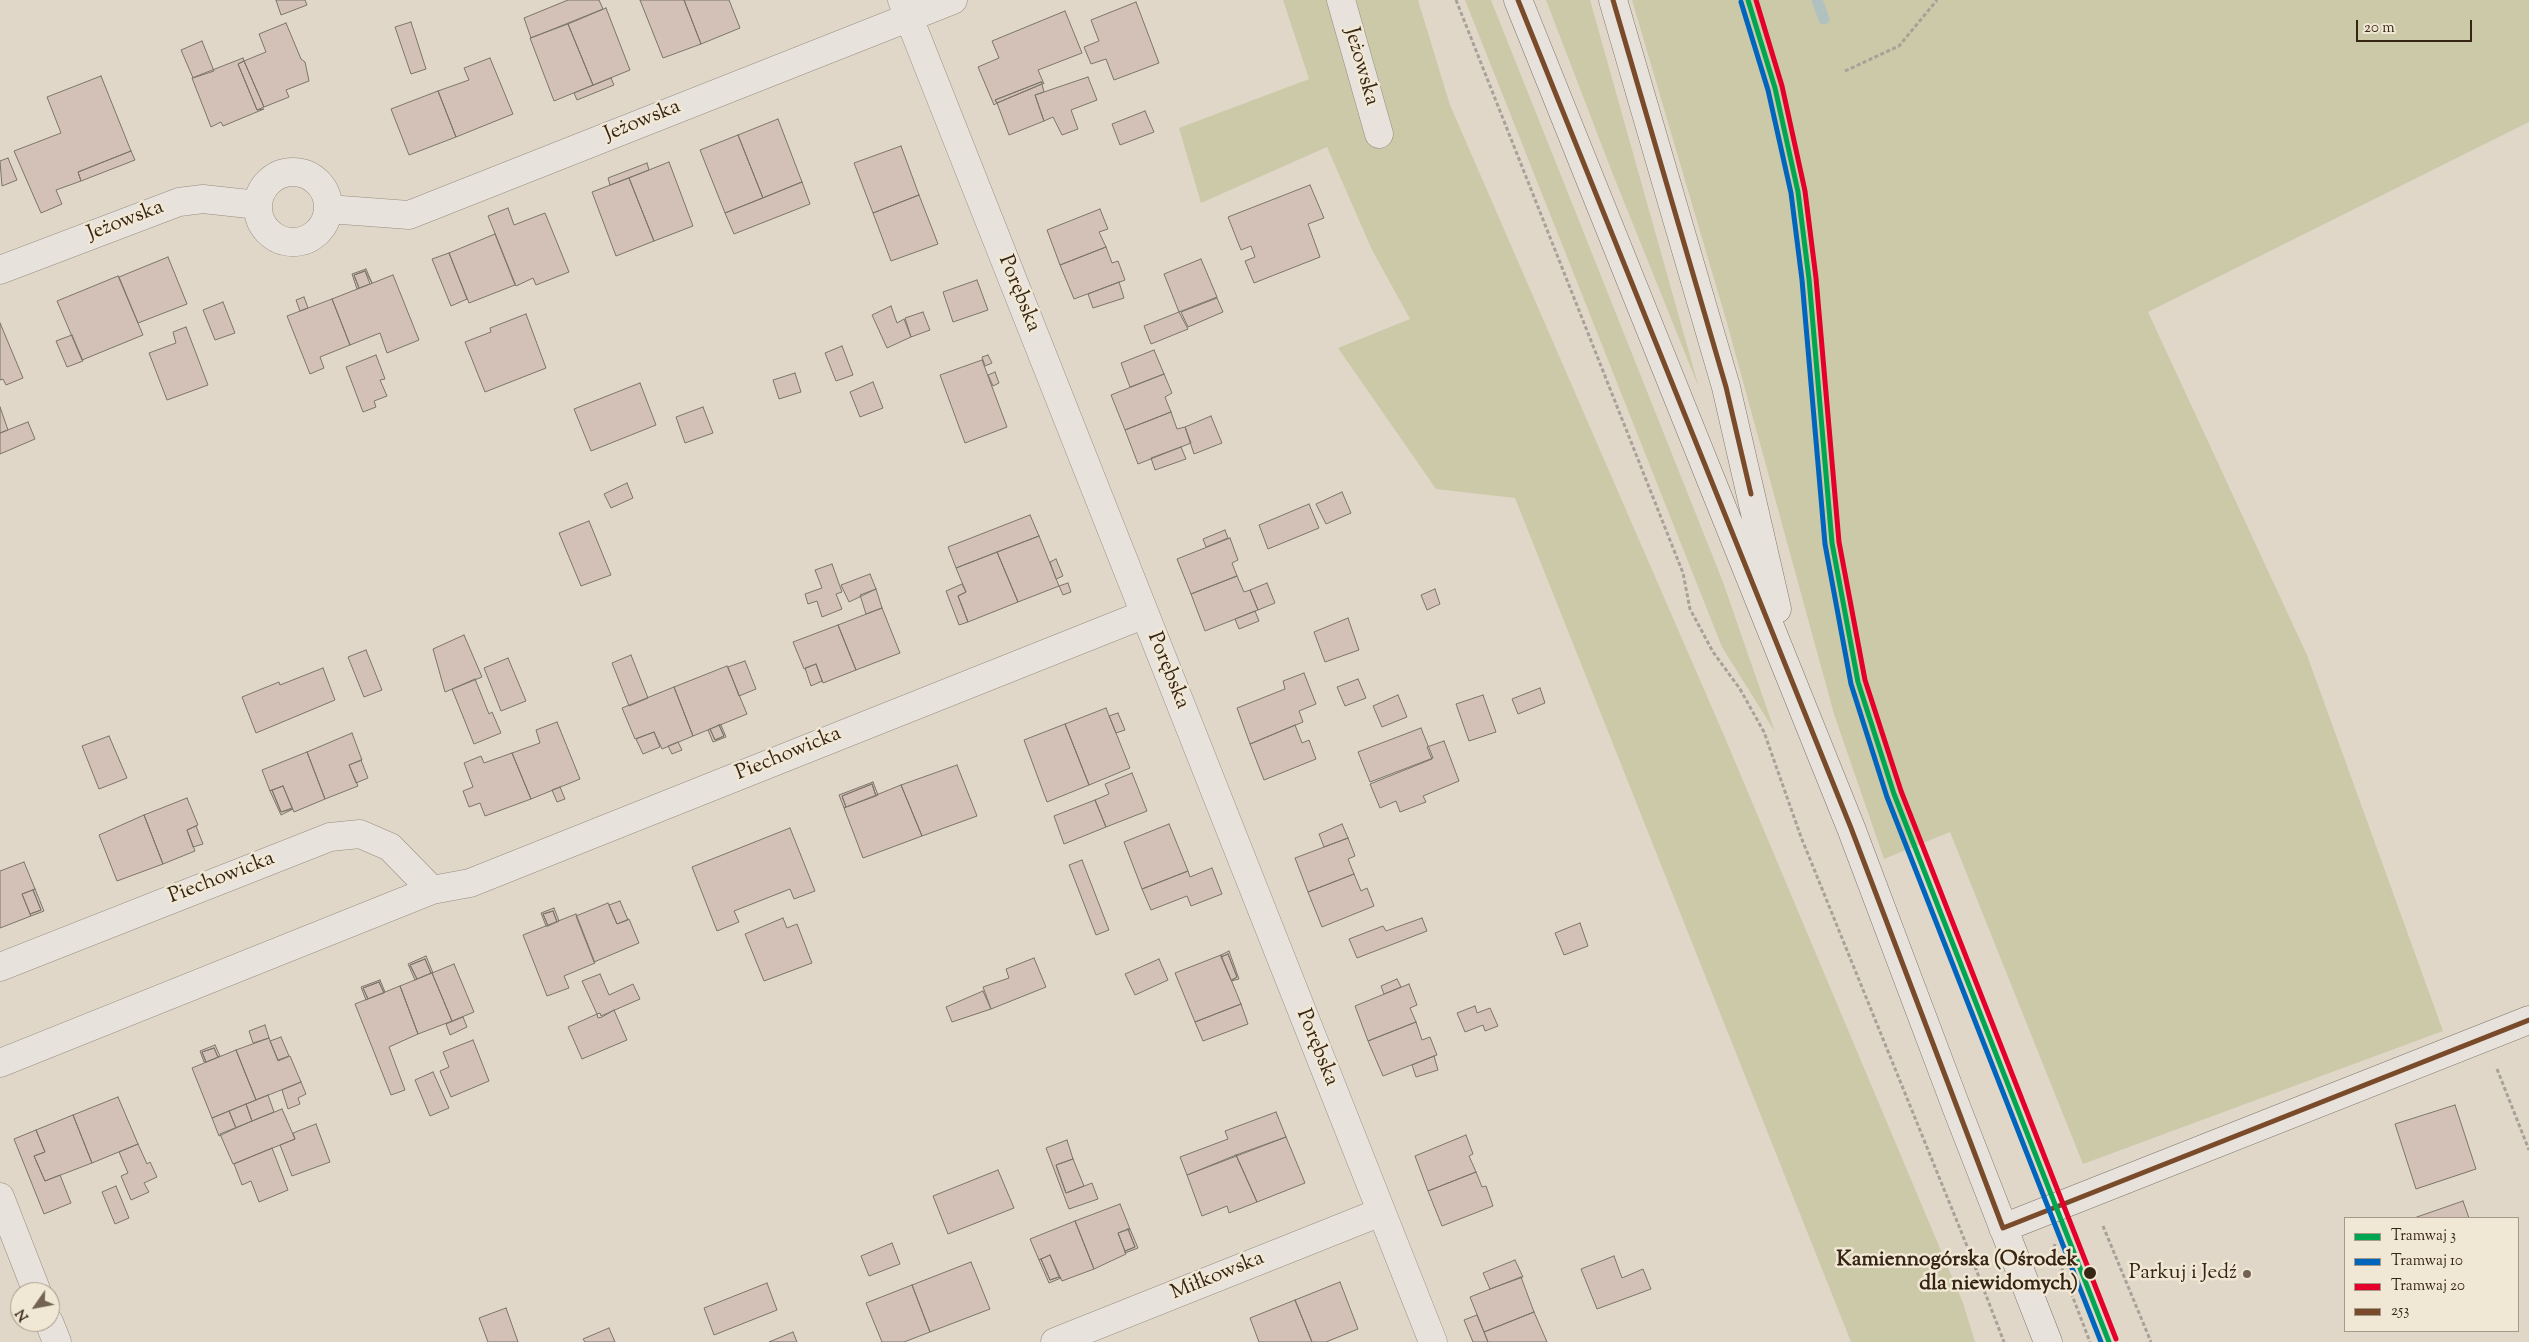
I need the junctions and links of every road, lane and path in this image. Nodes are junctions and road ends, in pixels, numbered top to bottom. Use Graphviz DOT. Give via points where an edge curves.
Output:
graph roads {
  1 [pos="953,0"];
  2 [pos="1341,0"];
  3 [pos="1456,0"];
  4 [pos="1518,0"];
  5 [pos="1613,0"];
  6 [pos="1937,0"];
  7 [pos="905,9"];
  8 [pos="1845,71"];
  9 [pos="1379,134"];
  10 [pos="258,204"];
  11 [pos="328,209"];
  12 [pos="0,270"];
  13 [pos="1144,614"];
  14 [pos="1798,698"];
  15 [pos="432,890"];
  16 [pos="0,967"];
  17 [pos="2529,1020"];
  18 [pos="2485,1038"];
  19 [pos="0,1063"];
  20 [pos="2529,1150"];
  21 [pos="0,1197"];
  22 [pos="1381,1212"];
  23 [pos="2100,1218"];
  24 [pos="2003,1228"];
  25 [pos="2055,1237"];
  26 [pos="33,1282"];
  27 [pos="1055,1342"];
  28 [pos="1433,1342"];
  29 [pos="2004,1342"];
  30 [pos="2048,1342"];
  31 [pos="2090,1342"];
  32 [pos="2151,1342"];
  1 -- 7 [label="street, Jeżowska"];
  2 -- 9 [label="street, Jeżowska"];
  3 -- 29 [label="path" via="1684,573 1690,608 1713,652 1740,689 1764,732 1801,837"];
  4 -- 14 [label="street"];
  5 -- 14 [label="street" via="1726,387"];
  6 -- 8 [label="path" via="1899,46"];
  7 -- 11 [label="street, Jeżowska" via="409,216"];
  7 -- 13 [label="street, Porębska"];
  10 -- 11 [label="street" via="266,184 284,173 295,172 306,174 323,188"];
  10 -- 11 [label="street" via="259,216 270,234 291,242 302,242 320,230"];
  10 -- 12 [label="street, Jeżowska" via="202,200 179,202"];
  13 -- 15 [label="street, Piechowicka" via="470,883"];
  13 -- 22 [label="street, Porębska"];
  14 -- 24 [label="street"];
  15 -- 16 [label="street, Piechowicka" via="390,847 360,834 330,837"];
  15 -- 19 [label="street, Piechowicka"];
  17 -- 18 [label="street"];
  18 -- 20 [label="path"];
  18 -- 24 [label="street"];
  21 -- 26 [label="street"];
  22 -- 27 [label="street, Miłkowska"];
  22 -- 28 [label="street, Porębska"];
  23 -- 32 [label="path"];
  24 -- 30 [label="street"];
  25 -- 31 [label="path" via="2054,1248"];
}
